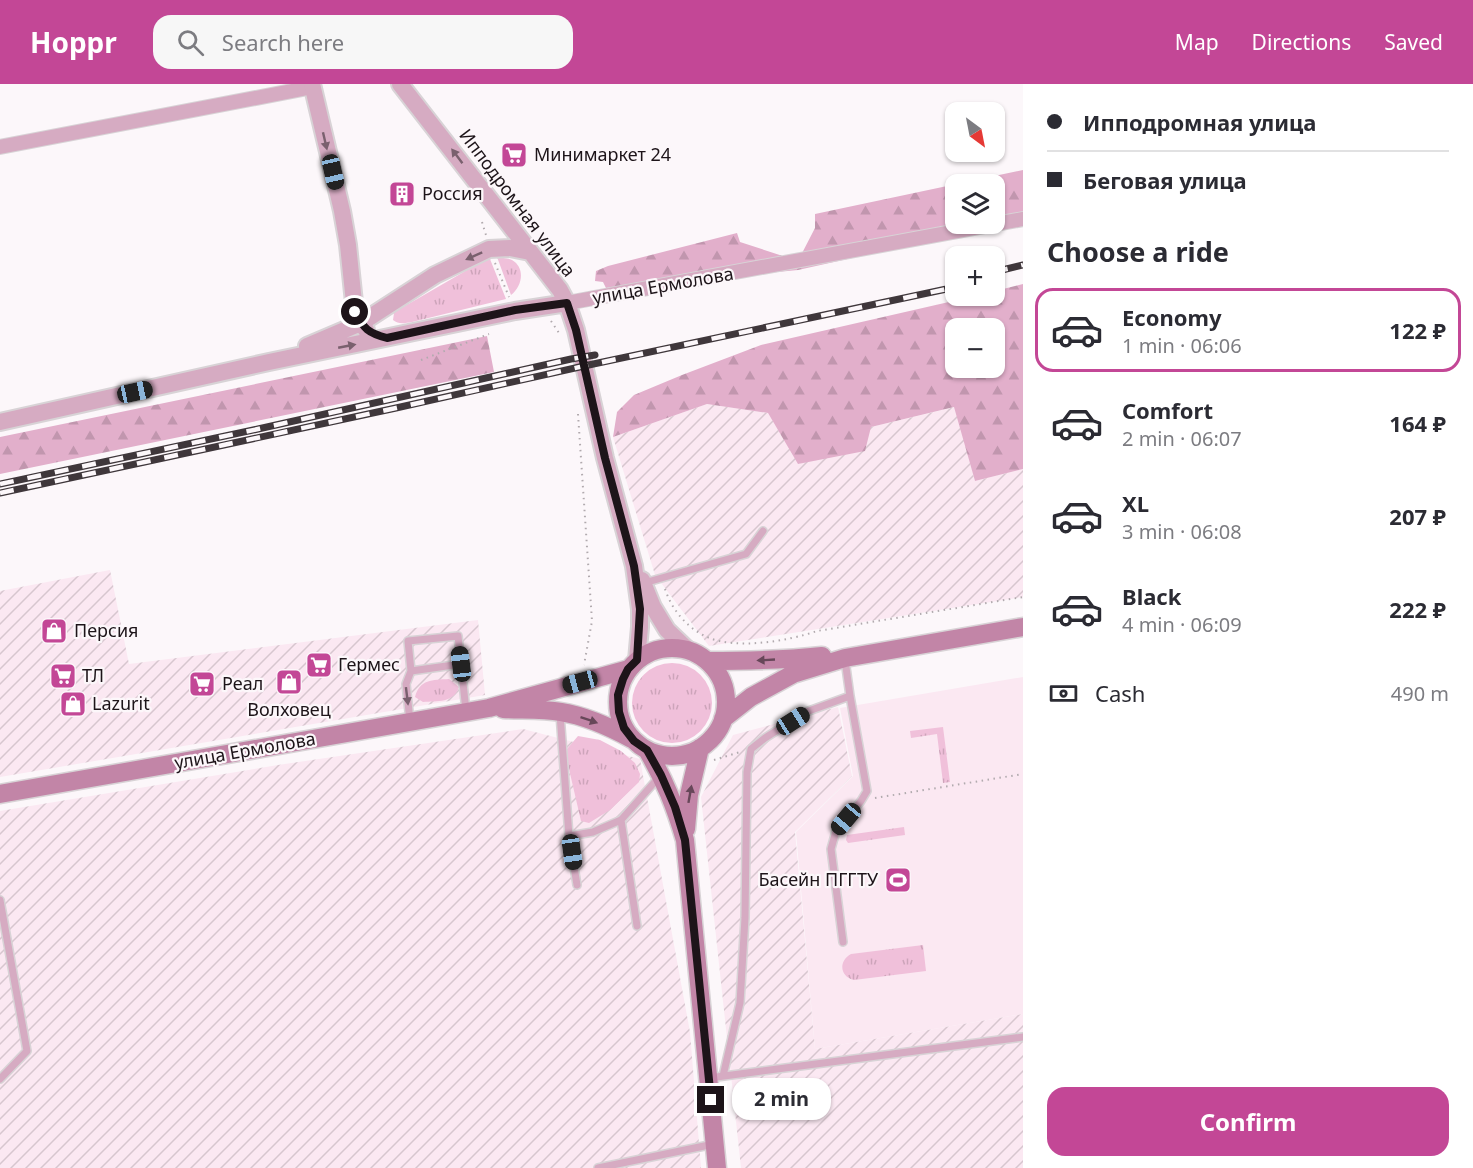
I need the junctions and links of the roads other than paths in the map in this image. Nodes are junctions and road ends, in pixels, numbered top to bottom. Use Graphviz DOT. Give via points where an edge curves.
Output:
graph roads {
  1 [pos="400,84"];
  2 [pos="312,85"];
  3 [pos="0,147"];
  4 [pos="1023,219"];
  5 [pos="530,252"];
  6 [pos="567,303"];
  7 [pos="361,323"];
  8 [pos="387,338"];
  9 [pos="269,362"];
  10 [pos="0,422"];
  11 [pos="763,531"];
  12 [pos="634,566"];
  13 [pos="644,583"];
  14 [pos="1023,627"];
  15 [pos="908,647"];
  16 [pos="689,651"];
  17 [pos="845,658"];
  18 [pos="707,661"];
  19 [pos="461,664"];
  20 [pos="633,665"];
  21 [pos="411,671"];
  22 [pos="850,696"];
  23 [pos="489,708"];
  24 [pos="466,711"];
  25 [pos="560,712"];
  26 [pos="723,719"];
  27 [pos="411,722"];
  28 [pos="641,746"];
  29 [pos="700,748"];
  30 [pos="661,775"];
  31 [pos="0,794"];
  32 [pos="621,820"];
  33 [pos="569,836"];
  34 [pos="685,840"];
  35 [pos="577,885"];
  36 [pos="0,900"];
  37 [pos="638,926"];
  38 [pos="843,942"];
  39 [pos="1023,1037"];
  40 [pos="716,1077"];
  41 [pos="0,1079"];
  42 [pos="714,1144"];
  43 [pos="598,1168"];
  44 [pos="717,1168"];
  5 -- 1 [label="street, Ипподромная улица, one-way"];
  2 -- 3 [label="street"];
  2 -- 7 [label="street, one-way" via="344,222 355,312"];
  4 -- 6 [label="street, улица Ермолова"];
  5 -- 6 [label="street, Ипподромная улица"];
  5 -- 7 [label="street, улица Ермолова, one-way" via="489,249 435,276"];
  6 -- 8 [label="street, улица Ермолова" via="515,310"];
  6 -- 12 [label="street, Ипподромная улица"];
  7 -- 8 [label="street" via="366,330"];
  7 -- 9 [label="street, улица Ермолова"];
  9 -- 8 [label="street, улица Ермолова, one-way"];
  9 -- 10 [label="street, улица Ермолова"];
  11 -- 13 [label="lane" via="746,554"];
  12 -- 13 [label="street, Ипподромная улица"];
  12 -- 20 [label="street, Ипподромная улица" via="640,609"];
  13 -- 16 [label="street, Ипподромная улица" via="667,630"];
  14 -- 15 [label="main road, улица Ермолова"];
  15 -- 17 [label="main road, улица Ермолова"];
  15 -- 18 [label="main road, улица Ермолова, one-way" via="798,659"];
  16 -- 18 [label="main road, улица Ермолова"];
  16 -- 20 [label="main road, улица Ермолова" via="659,650"];
  17 -- 22 [label="lane"];
  17 -- 26 [label="main road, улица Ермолова" via="793,674 751,697"];
  18 -- 26 [label="main road, улица Ермолова" via="724,687"];
  19 -- 21 [label="lane"];
  19 -- 21 [label="lane" via="458,636 408,641"];
  19 -- 24 [label="lane"];
  20 -- 23 [label="main road, улица Ермолова"];
  20 -- 28 [label="main road" via="618,695 619,712 624,728"];
  21 -- 27 [label="lane, one-way" via="406,684"];
  22 -- 38 [label="lane" via="867,791 836,831 831,849"];
  22 -- 40 [label="lane" via="807,712 751,749 740,1003"];
  23 -- 24 [label="main road, улица Ермолова"];
  23 -- 25 [label="main road, улица Ермолова"];
  24 -- 27 [label="main road, улица Ермолова"];
  25 -- 28 [label="main road, улица Ермолова, one-way" via="610,727"];
  25 -- 33 [label="lane"];
  26 -- 29 [label="main road, улица Ермолова"];
  27 -- 31 [label="main road, улица Ермолова"];
  28 -- 29 [label="main road, улица Ермолова" via="660,755 674,756"];
  28 -- 30 [label="main road"];
  34 -- 29 [label="main road, one-way" via="689,795"];
  30 -- 32 [label="lane"];
  30 -- 34 [label="main road"];
  32 -- 33 [label="lane" via="593,832"];
  32 -- 37 [label="lane"];
  33 -- 35 [label="lane"];
  34 -- 40 [label="main road"];
  36 -- 41 [label="lane" via="27,1051"];
  39 -- 40 [label="lane"];
  40 -- 42 [label="main road"];
  42 -- 43 [label="lane"];
  42 -- 44 [label="main road"];
}
